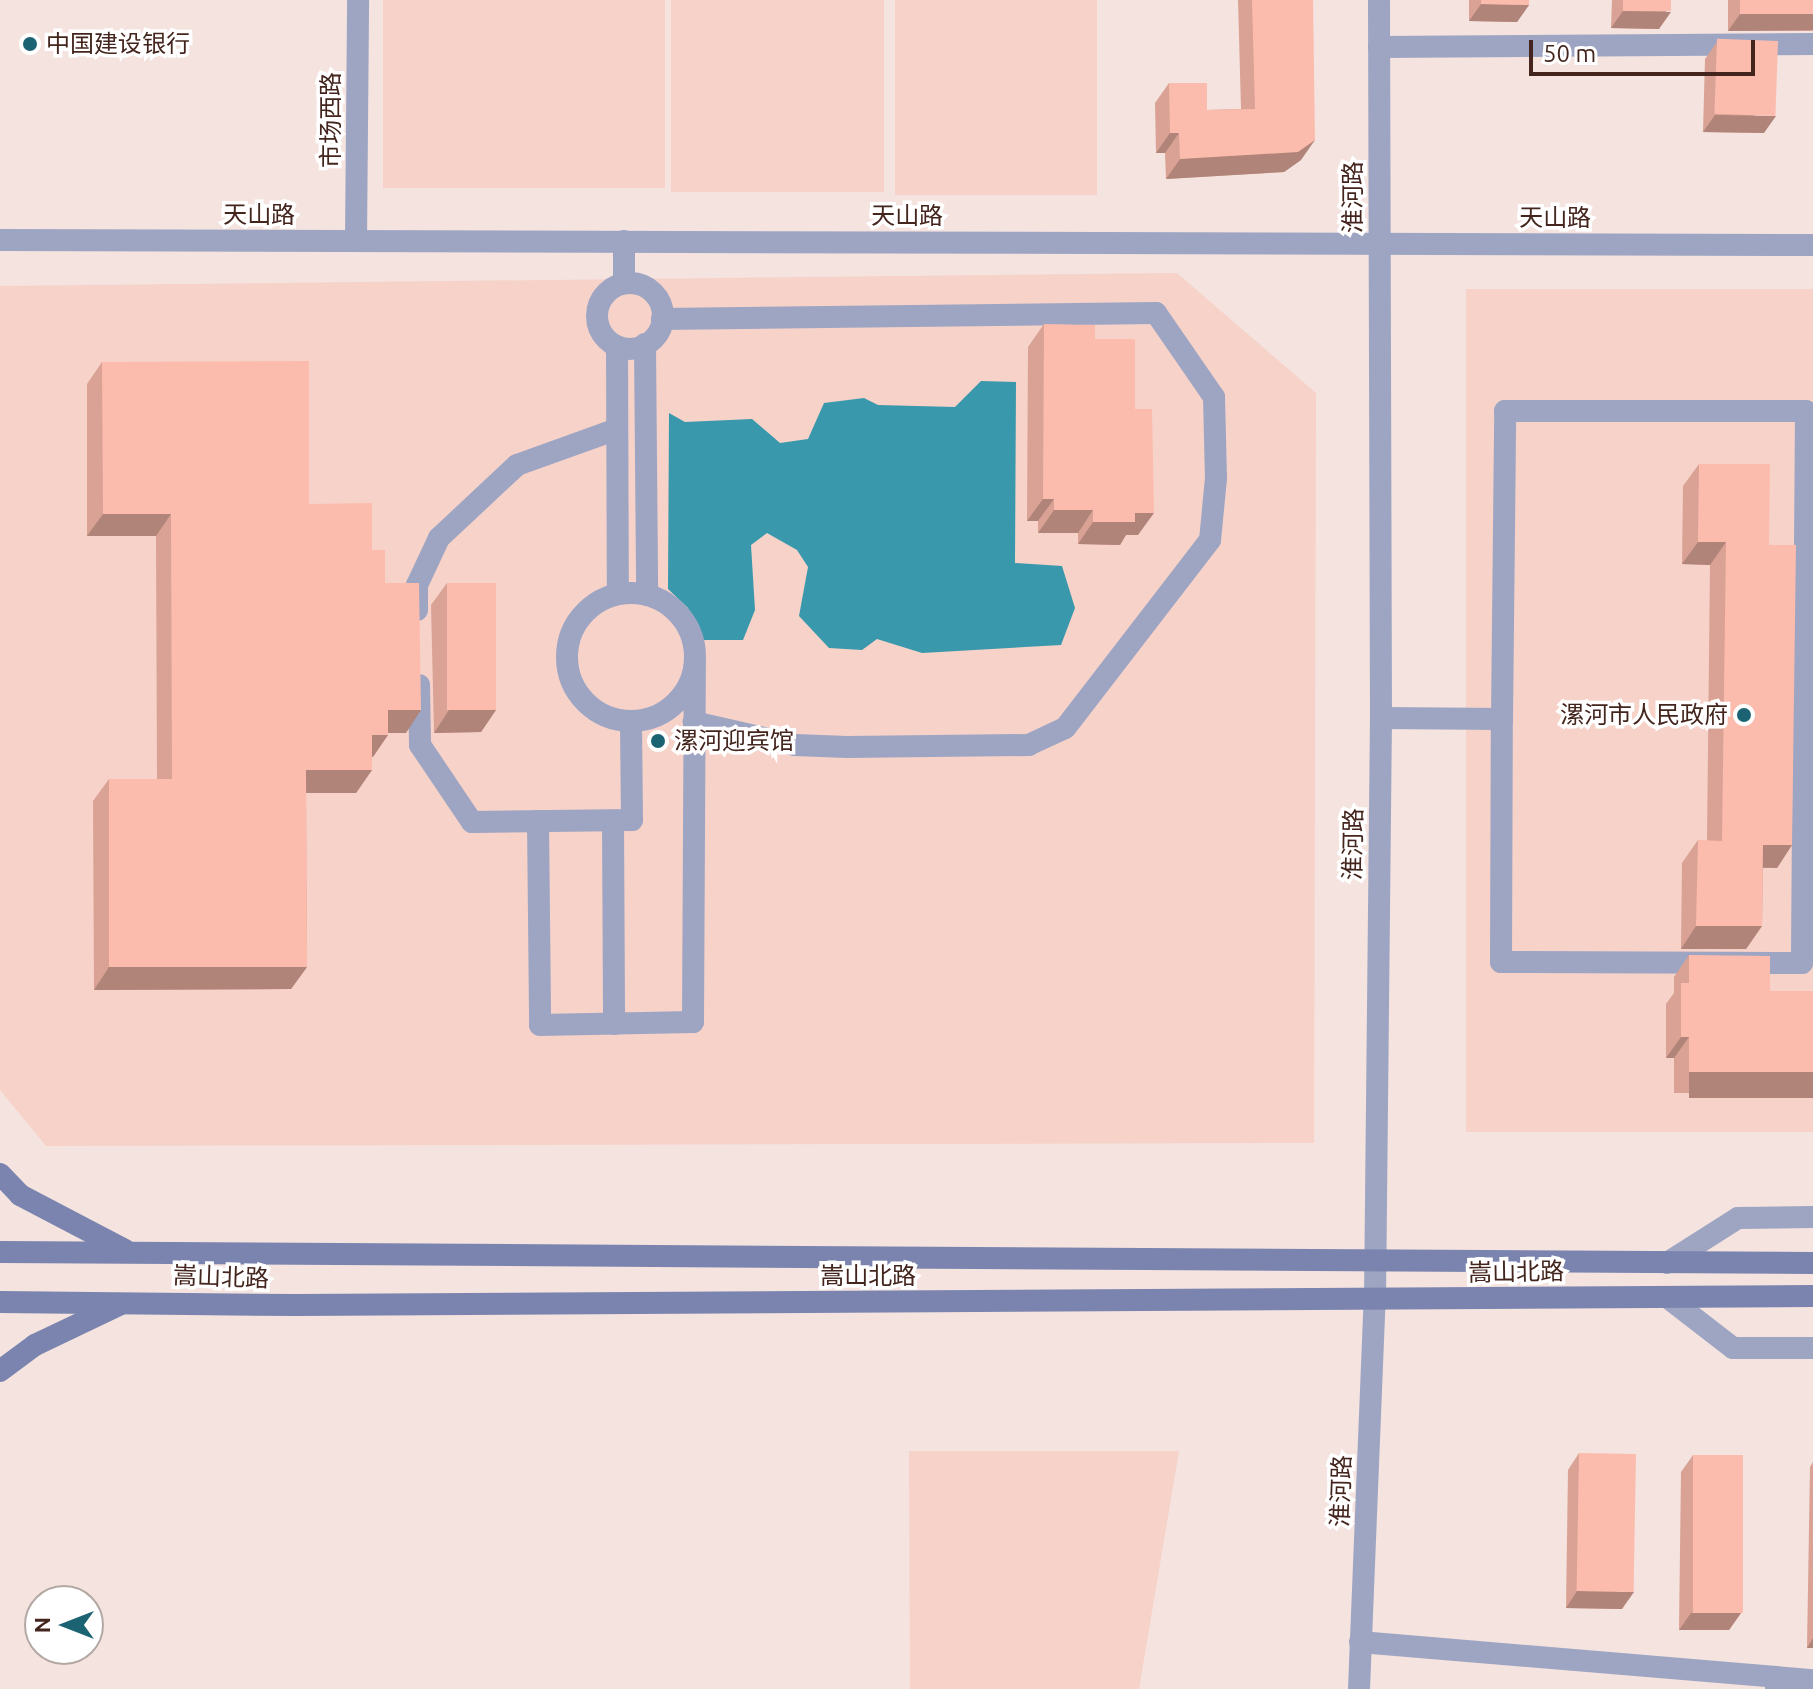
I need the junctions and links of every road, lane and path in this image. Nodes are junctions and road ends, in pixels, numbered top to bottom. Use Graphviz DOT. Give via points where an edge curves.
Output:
graph roads {
  1 [pos="358,0"];
  2 [pos="1379,0"];
  3 [pos="1813,44"];
  4 [pos="1379,47"];
  5 [pos="0,240"];
  6 [pos="356,241"];
  7 [pos="624,241"];
  8 [pos="1379,243"];
  9 [pos="1813,245"];
  10 [pos="624,282"];
  11 [pos="662,319"];
  12 [pos="645,344"];
  13 [pos="617,347"];
  14 [pos="617,429"];
  15 [pos="618,594"];
  16 [pos="647,595"];
  17 [pos="418,633"];
  18 [pos="419,665"];
  19 [pos="695,665"];
  20 [pos="1808,713"];
  21 [pos="1381,718"];
  22 [pos="1502,719"];
  23 [pos="631,722"];
  24 [pos="694,722"];
  25 [pos="538,821"];
  26 [pos="613,821"];
  27 [pos="614,1024"];
  28 [pos="0,1174"];
  29 [pos="1813,1217"];
  30 [pos="0,1252"];
  31 [pos="133,1253"];
  32 [pos="1374,1262"];
  33 [pos="1667,1263"];
  34 [pos="1813,1263"];
  35 [pos="1813,1296"];
  36 [pos="1667,1297"];
  37 [pos="1375,1299"];
  38 [pos="128,1301"];
  39 [pos="0,1302"];
  40 [pos="1813,1348"];
  41 [pos="0,1371"];
  42 [pos="1360,1642"];
  43 [pos="1813,1680"];
  44 [pos="1776,1683"];
  45 [pos="1359,1689"];
  1 -- 6 [label="street, 市场西路"];
  2 -- 4 [label="street, 淮河路"];
  3 -- 4 [label="street"];
  4 -- 8 [label="street, 淮河路"];
  5 -- 6 [label="street, 天山路"];
  6 -- 7 [label="street, 天山路"];
  7 -- 8 [label="street, 天山路"];
  7 -- 10 [label="street"];
  8 -- 9 [label="street, 天山路"];
  8 -- 21 [label="street, 淮河路"];
  10 -- 11 [label="street" via="641,284 655,294"];
  10 -- 13 [label="street" via="608,289 598,303 596,320 603,336"];
  11 -- 12 [label="street"];
  11 -- 24 [label="street" via="1156,313 1214,397 1216,478 1210,540 1065,728 1029,745 847,747 795,745"];
  12 -- 13 [label="street"];
  12 -- 16 [label="street"];
  13 -- 14 [label="street"];
  14 -- 15 [label="street"];
  14 -- 17 [label="street" via="517,465 439,538 417,585"];
  15 -- 16 [label="street"];
  15 -- 23 [label="street" via="588,610 577,623 570,638 569,673 585,702 607,716"];
  16 -- 19 [label="street" via="664,602 684,621"];
  18 -- 25 [label="street" via="420,745 472,822"];
  19 -- 23 [label="street" via="690,683 673,705"];
  19 -- 24 [label="street"];
  20 -- 22 [label="street" via="1802,963 1501,962"];
  20 -- 22 [label="street" via="1806,411 1505,411"];
  21 -- 22 [label="street"];
  21 -- 32 [label="street, 淮河路"];
  23 -- 26 [label="street" via="632,820"];
  24 -- 27 [label="street" via="693,1022"];
  25 -- 26 [label="street"];
  25 -- 27 [label="street" via="540,1025"];
  26 -- 27 [label="street"];
  28 -- 31 [label="main road" via="20,1195"];
  29 -- 33 [label="street" via="1738,1218"];
  30 -- 31 [label="main road, 嵩山北路"];
  31 -- 32 [label="main road, 嵩山北路"];
  32 -- 33 [label="main road, 嵩山北路"];
  32 -- 37 [label="street, 淮河路"];
  33 -- 34 [label="main road, 嵩山北路"];
  35 -- 36 [label="main road, 嵩山北路"];
  36 -- 37 [label="main road, 嵩山北路"];
  36 -- 40 [label="street" via="1733,1348"];
  37 -- 38 [label="main road, 嵩山北路" via="329,1305"];
  37 -- 42 [label="street, 淮河路"];
  38 -- 39 [label="main road, 嵩山北路"];
  38 -- 41 [label="main road" via="35,1345"];
  42 -- 44 [label="street"];
  42 -- 45 [label="street, 淮河路"];
  43 -- 44 [label="street"];
}
